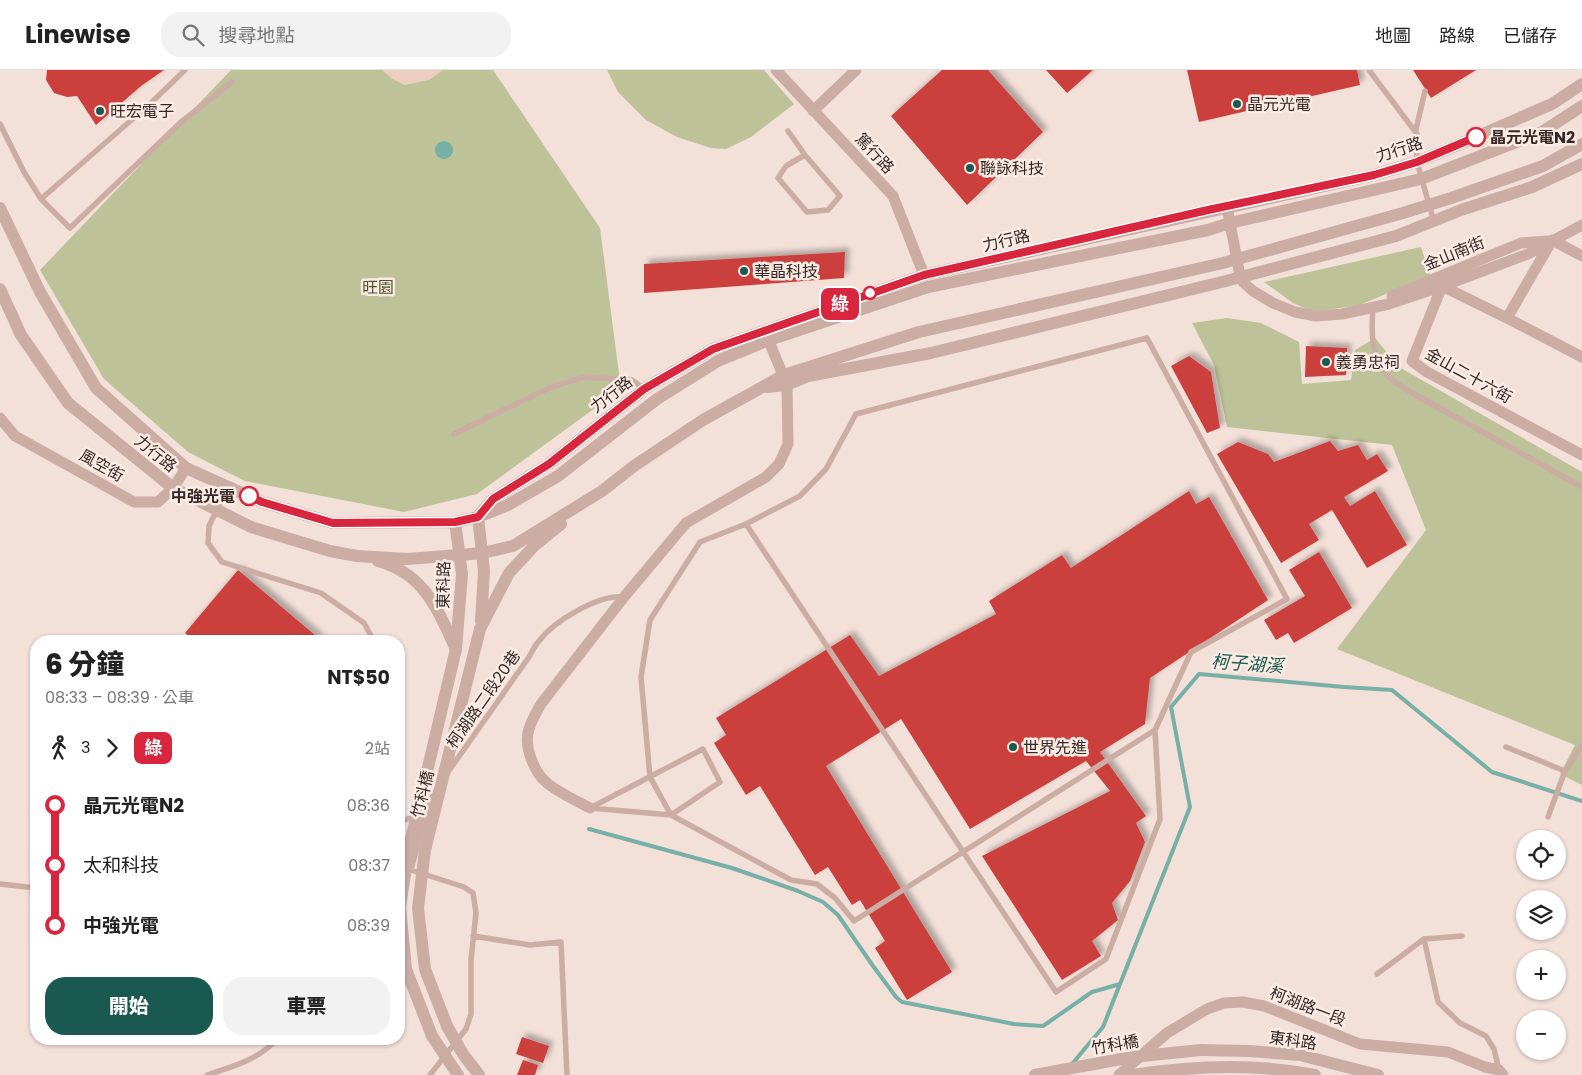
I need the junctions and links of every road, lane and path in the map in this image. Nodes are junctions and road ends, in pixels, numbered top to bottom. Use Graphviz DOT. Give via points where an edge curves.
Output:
graph roads {
  1 [pos="185,70"];
  2 [pos="776,70"];
  3 [pos="856,70"];
  4 [pos="1369,70"];
  5 [pos="232,82"];
  6 [pos="1582,84"];
  7 [pos="1425,91"];
  8 [pos="1582,106"];
  9 [pos="813,111"];
  10 [pos="0,124"];
  11 [pos="788,131"];
  12 [pos="1417,134"];
  13 [pos="1582,144"];
  14 [pos="805,155"];
  15 [pos="1417,162"];
  16 [pos="1582,164"];
  17 [pos="1421,179"];
  18 [pos="41,199"];
  19 [pos="1429,206"];
  20 [pos="1227,207"];
  21 [pos="0,208"];
  22 [pos="1434,222"];
  23 [pos="1230,223"];
  24 [pos="1582,225"];
  25 [pos="1552,240"];
  26 [pos="1582,256"];
  27 [pos="1236,259"];
  28 [pos="924,275"];
  29 [pos="1240,276"];
  30 [pos="1442,286"];
  31 [pos="0,289"];
  32 [pos="1373,308"];
  33 [pos="1507,318"];
  34 [pos="766,335"];
  35 [pos="1582,357"];
  36 [pos="785,380"];
  37 [pos="644,389"];
  38 [pos="0,418"];
  39 [pos="454,434"];
  40 [pos="1582,455"];
  41 [pos="186,468"];
  42 [pos="228,487"];
  43 [pos="1582,487"];
  44 [pos="173,488"];
  45 [pos="602,491"];
  46 [pos="217,510"];
  47 [pos="478,517"];
  48 [pos="455,522"];
  49 [pos="746,524"];
  50 [pos="483,553"];
  51 [pos="459,555"];
  52 [pos="357,556"];
  53 [pos="624,597"];
  54 [pos="480,629"];
  55 [pos="371,635"];
  56 [pos="456,649"];
  57 [pos="1155,730"];
  58 [pos="1582,745"];
  59 [pos="1506,747"];
  60 [pos="1565,771"];
  61 [pos="650,777"];
  62 [pos="590,808"];
  63 [pos="426,814"];
  64 [pos="671,815"];
  65 [pos="1548,817"];
  66 [pos="405,820"];
  67 [pos="963,852"];
  68 [pos="411,870"];
  69 [pos="405,874"];
  70 [pos="405,874"];
  71 [pos="0,884"];
  72 [pos="30,887"];
  73 [pos="473,936"];
  74 [pos="1462,936"];
  75 [pos="1424,939"];
  76 [pos="405,959"];
  77 [pos="1377,974"];
  78 [pos="271,1045"];
  79 [pos="1201,1050"];
  80 [pos="1200,1068"];
  81 [pos="1501,1072"];
  82 [pos="208,1075"];
  83 [pos="430,1075"];
  84 [pos="458,1075"];
  85 [pos="479,1075"];
  86 [pos="567,1075"];
  87 [pos="1034,1075"];
  88 [pos="1119,1075"];
  89 [pos="1133,1075"];
  90 [pos="1315,1075"];
  91 [pos="1378,1075"];
  1 -- 18 [label="lane"];
  2 -- 9 [label="street, 篤行路"];
  3 -- 9 [label="street"];
  4 -- 12 [label="lane"];
  5 -- 18 [label="lane" via="180,123 70,228"];
  6 -- 15 [label="street, 力行路" via="1552,104"];
  7 -- 12 [label="lane"];
  8 -- 17 [label="street, 力行路" via="1542,132"];
  9 -- 28 [label="street, 篤行路" via="893,196"];
  10 -- 18 [label="lane"];
  11 -- 14 [label="lane"];
  12 -- 15 [label="lane"];
  13 -- 19 [label="street, 力行路" via="1543,166"];
  14 -- 14 [label="lane" via="840,196 828,210 807,212 778,178 786,166"];
  15 -- 17 [label="lane"];
  15 -- 20 [label="street, 力行路" via="1374,175"];
  16 -- 22 [label="street, 力行路" via="1532,187"];
  17 -- 19 [label="lane"];
  17 -- 23 [label="street, 力行路"];
  19 -- 22 [label="lane"];
  19 -- 27 [label="street, 力行路"];
  20 -- 23 [label="street"];
  20 -- 28 [label="street, 力行路"];
  21 -- 41 [label="street, 力行路" via="40,292 96,388"];
  22 -- 29 [label="street, 力行路" via="1396,236"];
  23 -- 27 [label="street"];
  23 -- 34 [label="street, 力行路" via="928,287"];
  24 -- 25 [label="street, 金山南街"];
  25 -- 26 [label="street"];
  25 -- 30 [label="street, 金山南街" via="1528,254"];
  25 -- 32 [label="street, 金山南街" via="1522,243 1382,300"];
  25 -- 33 [label="street"];
  27 -- 29 [label="street"];
  27 -- 36 [label="street, 力行路" via="919,332"];
  28 -- 34 [label="street, 力行路"];
  29 -- 32 [label="street, 金山南街" via="1253,291 1295,312 1316,316"];
  29 -- 36 [label="street, 力行路" via="931,352"];
  30 -- 32 [label="street, 金山南街"];
  30 -- 33 [label="street"];
  30 -- 40 [label="street, 金山二十六街" via="1412,361"];
  31 -- 44 [label="street, 力行路" via="21,335 68,403"];
  32 -- 43 [label="lane" via="1371,333 1376,356 1388,376 1414,394"];
  33 -- 35 [label="street"];
  34 -- 36 [label="street"];
  34 -- 37 [label="street, 力行路" via="713,349"];
  34 -- 47 [label="street, 力行路" via="657,399 558,476 506,506"];
  36 -- 45 [label="street, 力行路" via="760,388 703,420"];
  36 -- 53 [label="street" via="788,444 779,464 766,477 686,523"];
  37 -- 39 [label="lane" via="632,380 583,377 549,388"];
  37 -- 47 [label="street, 力行路" via="549,464 493,499"];
  38 -- 44 [label="street, 風空街" via="15,436 134,502 158,502"];
  41 -- 42 [label="street, 力行路"];
  41 -- 44 [label="street, 風空街"];
  42 -- 46 [label="lane"];
  42 -- 48 [label="street, 力行路" via="262,502 333,523"];
  44 -- 46 [label="street, 力行路"];
  45 -- 50 [label="street, 力行路" via="513,546"];
  45 -- 54 [label="street" via="535,545 509,573"];
  46 -- 52 [label="street, 力行路" via="251,527"];
  46 -- 55 [label="lane" via="209,526 208,543 222,562 321,593 364,623"];
  47 -- 48 [label="street, 力行路"];
  47 -- 50 [label="street"];
  48 -- 51 [label="street, 東科路"];
  49 -- 57 [label="lane" via="800,496 826,469 856,414 1147,338 1287,599 1191,652"];
  49 -- 61 [label="lane" via="700,542 650,620 641,677"];
  49 -- 67 [label="lane"];
  50 -- 51 [label="street, 力行路"];
  50 -- 54 [label="street"];
  51 -- 52 [label="street, 力行路" via="407,559"];
  51 -- 56 [label="street, 東科路" via="462,574"];
  52 -- 56 [label="street" via="404,572 421,586 437,608"];
  53 -- 62 [label="street" via="542,704 528,732 530,758 546,782"];
  53 -- 63 [label="lane, 柯湖路二段20巷" via="615,596 594,603 556,624 539,640 434,792"];
  54 -- 85 [label="street, 竹科橋, bridge" via="425,850 418,908 425,969 447,1026"];
  56 -- 69 [label="street, 竹科橋, bridge"];
  57 -- 67 [label="lane"];
  57 -- 67 [label="lane" via="1160,819 1106,959 1056,992"];
  58 -- 60 [label="lane"];
  59 -- 60 [label="lane"];
  60 -- 65 [label="lane"];
  61 -- 62 [label="lane"];
  61 -- 64 [label="lane"];
  61 -- 64 [label="lane" via="703,749 720,782"];
  62 -- 64 [label="lane"];
  63 -- 66 [label="lane"];
  63 -- 68 [label="lane, 柯湖路二段20巷"];
  64 -- 67 [label="lane" via="791,880 817,884 835,898 854,921"];
  68 -- 70 [label="lane"];
  68 -- 73 [label="lane" via="473,893 476,914"];
  71 -- 72 [label="lane"];
  73 -- 83 [label="lane" via="471,1014 466,1028"];
  73 -- 86 [label="lane" via="530,945 561,942"];
  74 -- 75 [label="lane"];
  75 -- 77 [label="lane"];
  75 -- 81 [label="lane" via="1438,1002 1460,1023 1486,1036"];
  76 -- 84 [label="street, 竹科橋, bridge" via="432,1036"];
  78 -- 82 [label="lane" via="253,1059"];
  79 -- 87 [label="street, 竹科橋, bridge" via="1132,1057"];
  79 -- 91 [label="street, 東科路" via="1300,1055"];
  80 -- 89 [label="street, 竹科橋"];
  80 -- 90 [label="street, 東科路" via="1297,1071"];
  81 -- 88 [label="street, 柯湖路一段" via="1448,1052 1360,1044 1264,1006 1243,1002 1224,1003 1207,1009 1167,1033"];
}
